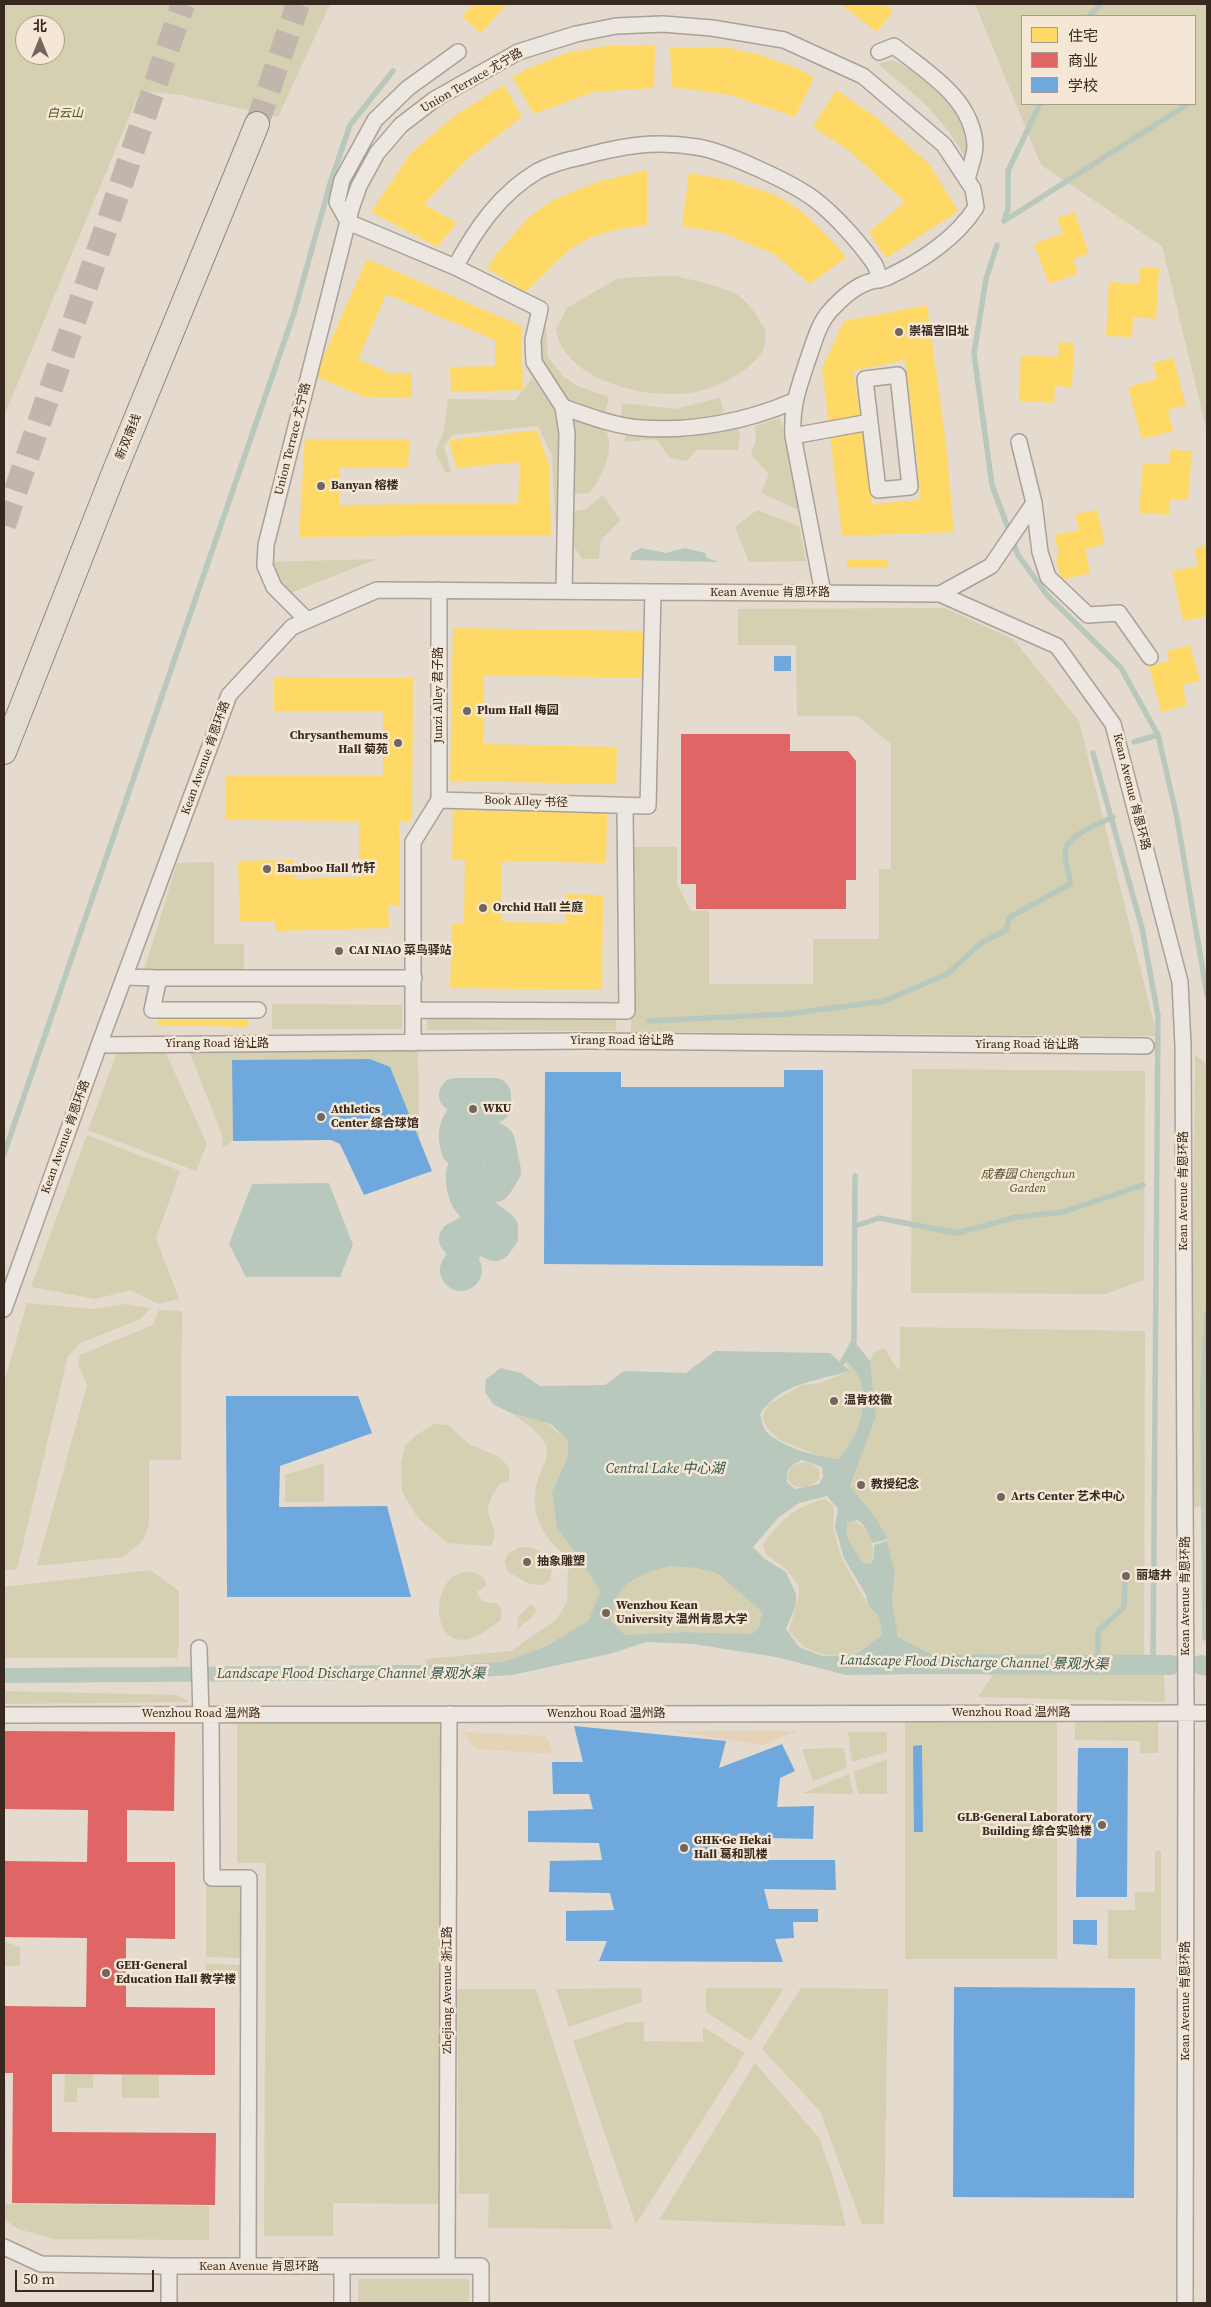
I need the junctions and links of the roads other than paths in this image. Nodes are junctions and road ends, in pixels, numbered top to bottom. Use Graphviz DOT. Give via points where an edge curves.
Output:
graph roads {
  1 [pos="458,52"];
  2 [pos="879,52"];
  3 [pos="257,124"];
  4 [pos="967,180"];
  5 [pos="348,222"];
  6 [pos="455,267"];
  7 [pos="880,280"];
  8 [pos="794,401"];
  9 [pos="564,407"];
  10 [pos="870,422"];
  11 [pos="793,436"];
  12 [pos="1019,442"];
  13 [pos="1033,503"];
  14 [pos="439,590"];
  15 [pos="564,591"];
  16 [pos="653,592"];
  17 [pos="823,593"];
  18 [pos="940,594"];
  19 [pos="307,620"];
  20 [pos="1150,656"];
  21 [pos="4,752"];
  22 [pos="439,800"];
  23 [pos="625,806"];
  24 [pos="124,977"];
  25 [pos="159,978"];
  26 [pos="414,978"];
  27 [pos="258,1010"];
  28 [pos="413,1010"];
  29 [pos="413,1042"];
  30 [pos="99,1045"];
  31 [pos="1146,1046"];
  32 [pos="4,1309"];
  33 [pos="200,1648"];
  34 [pos="1186,1713"];
  35 [pos="1207,1713"];
  36 [pos="204,1714"];
  37 [pos="449,1714"];
  38 [pos="4,1715"];
  39 [pos="4,2247"];
  40 [pos="169,2266"];
  41 [pos="248,2266"];
  42 [pos="447,2266"];
  43 [pos="342,2267"];
  44 [pos="169,2303"];
  45 [pos="342,2303"];
  46 [pos="482,2303"];
  47 [pos="1185,2303"];
  1 -- 5 [label="street" via="408,88 375,120 342,180 337,202"];
  2 -- 4 [label="street" via="894,46 948,88 967,114 975,146"];
  3 -- 21 [label="main road, 新双南线"];
  4 -- 5 [label="street, Union Terrace 尤宁路" via="944,145 863,76 784,40 712,28 663,24 616,26 576,34 518,52 414,114 377,153 359,186"];
  4 -- 7 [label="street, Union Terrace 尤宁路" via="973,189 976,207 967,222 925,256"];
  5 -- 6 [label="street"];
  5 -- 19 [label="street, Union Terrace 尤宁路" via="266,545 265,566 274,587"];
  6 -- 7 [label="street" via="475,231 504,197 540,170 626,145 667,144 699,147 724,155 770,174 814,199 870,258"];
  6 -- 9 [label="street" via="540,310 533,340 534,362"];
  7 -- 8 [label="street" via="866,283 845,296 829,312 818,332"];
  8 -- 9 [label="street" via="742,419 687,427 641,428 600,420"];
  8 -- 11 [label="street"];
  9 -- 15 [label="street" via="567,433"];
  10 -- 10 [label="street" via="878,490 910,487 898,375 865,379"];
  10 -- 11 [label="street"];
  11 -- 17 [label="street"];
  12 -- 13 [label="street"];
  13 -- 18 [label="street" via="991,566"];
  13 -- 20 [label="street" via="1040,552 1048,577 1088,614 1119,613"];
  14 -- 15 [label="street, Kean Avenue 肯恩环路"];
  14 -- 19 [label="street, Kean Avenue 肯恩环路" via="377,590"];
  14 -- 22 [label="street, Junzi Alley 君子路"];
  15 -- 16 [label="street, Kean Avenue 肯恩环路"];
  16 -- 17 [label="street, Kean Avenue 肯恩环路"];
  16 -- 23 [label="street, Book Alley 书径" via="648,806"];
  17 -- 18 [label="street, Kean Avenue 肯恩环路"];
  18 -- 34 [label="street, Kean Avenue 肯恩环路" via="1057,646 1113,724 1180,982"];
  19 -- 24 [label="street, Kean Avenue 肯恩环路" via="292,627 229,696"];
  22 -- 23 [label="street, Book Alley 书径"];
  22 -- 26 [label="street" via="413,842"];
  23 -- 28 [label="street" via="626,1011"];
  24 -- 25 [label="street"];
  24 -- 30 [label="street, Kean Avenue 肯恩环路"];
  25 -- 26 [label="street"];
  25 -- 27 [label="street" via="152,1010"];
  26 -- 28 [label="street"];
  28 -- 29 [label="street"];
  29 -- 30 [label="street, Yirang Road 诒让路"];
  29 -- 31 [label="street, Yirang Road 诒让路"];
  30 -- 32 [label="street, Kean Avenue 肯恩环路"];
  33 -- 36 [label="street"];
  34 -- 35 [label="street, Wenzhou Road 温州路"];
  34 -- 37 [label="street, Wenzhou Road 温州路"];
  34 -- 47 [label="street, Kean Avenue 肯恩环路"];
  36 -- 37 [label="street, Wenzhou Road 温州路"];
  36 -- 38 [label="street, Wenzhou Road 温州路"];
  36 -- 41 [label="street" via="212,1878 249,1878"];
  37 -- 42 [label="street, Zhejiang Avenue 浙江路"];
  39 -- 40 [label="street, Kean Avenue 肯恩环路" via="41,2264"];
  40 -- 41 [label="street, Kean Avenue 肯恩环路"];
  40 -- 44 [label="street"];
  41 -- 43 [label="street, Kean Avenue 肯恩环路"];
  42 -- 43 [label="street, Kean Avenue 肯恩环路"];
  42 -- 46 [label="street, Kean Avenue 肯恩环路" via="481,2266"];
  43 -- 45 [label="street"];
}
